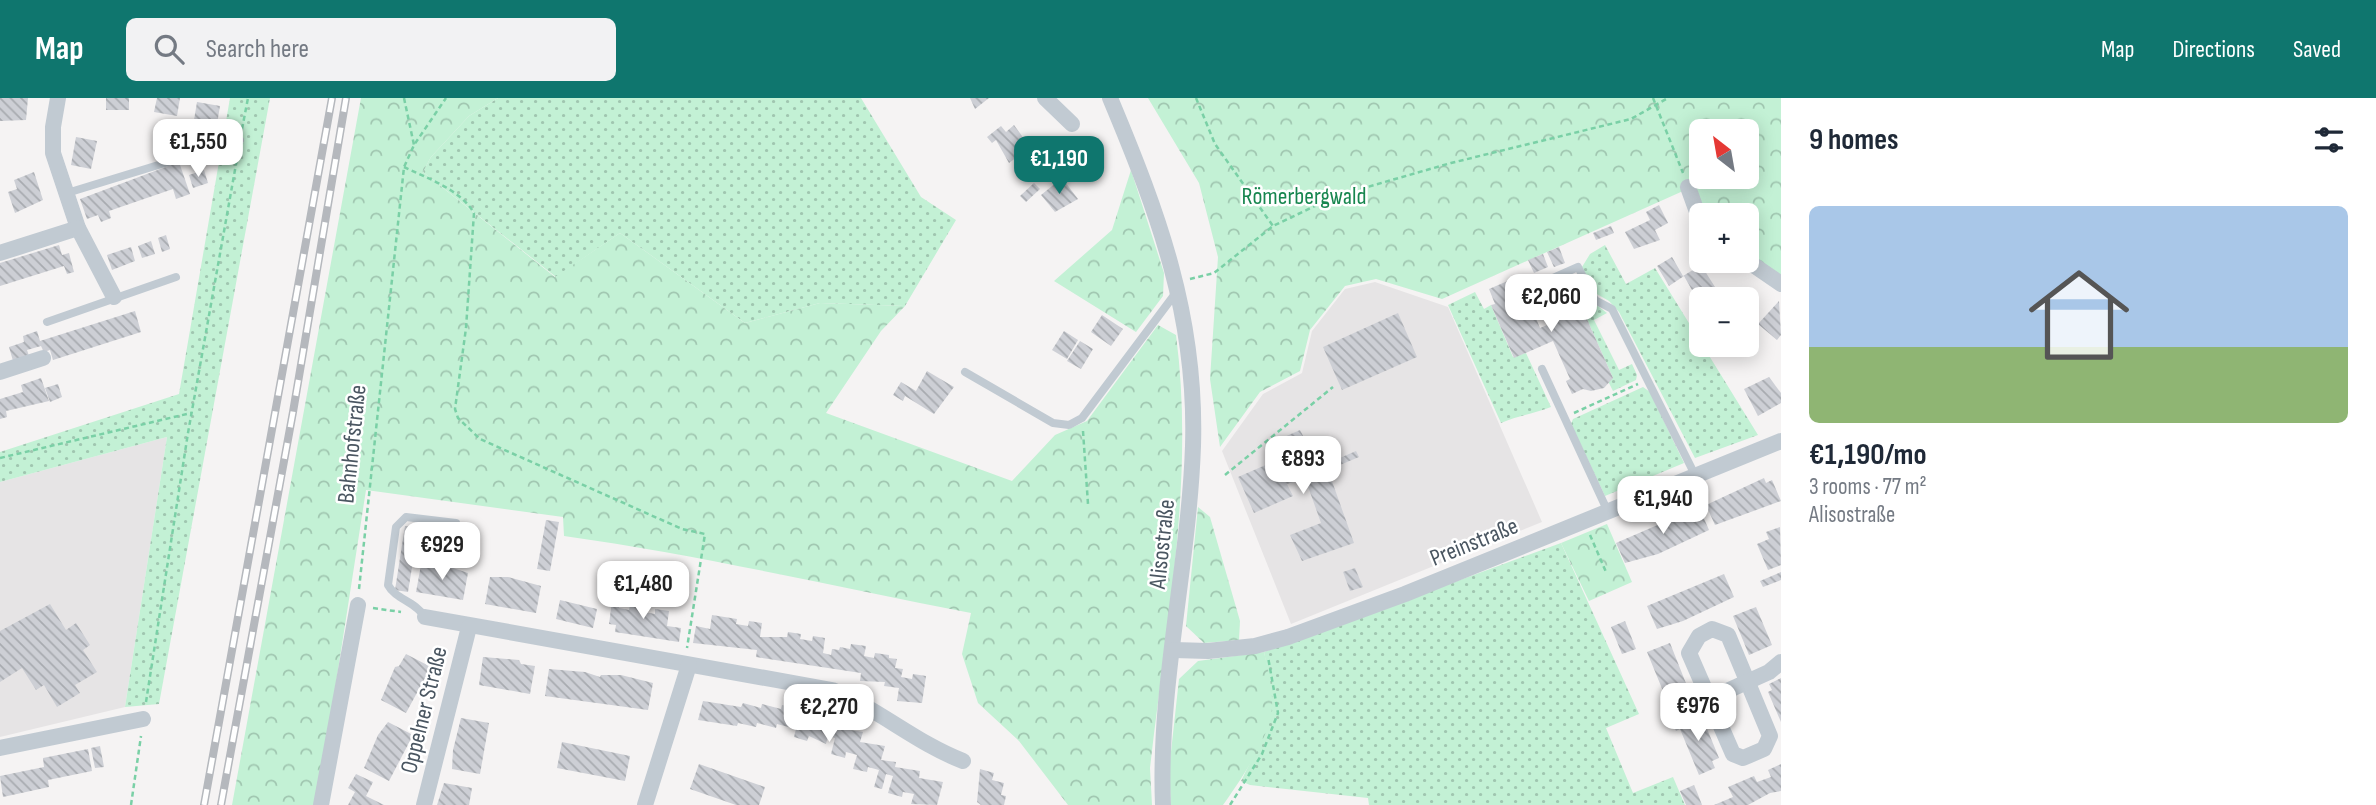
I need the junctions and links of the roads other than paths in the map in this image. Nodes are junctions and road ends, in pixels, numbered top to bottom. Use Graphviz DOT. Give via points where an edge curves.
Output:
graph roads {
  1 [pos="58,98"];
  2 [pos="1045,98"];
  3 [pos="1110,98"];
  4 [pos="1072,124"];
  5 [pos="240,140"];
  6 [pos="1688,187"];
  7 [pos="67,194"];
  8 [pos="1694,203"];
  9 [pos="78,228"];
  10 [pos="0,253"];
  11 [pos="1759,269"];
  12 [pos="176,277"];
  13 [pos="1544,282"];
  14 [pos="1781,284"];
  15 [pos="1179,288"];
  16 [pos="114,297"];
  17 [pos="47,322"];
  18 [pos="43,358"];
  19 [pos="1542,369"];
  20 [pos="0,372"];
  21 [pos="965,372"];
  22 [pos="1779,448"];
  23 [pos="1696,477"];
  24 [pos="1608,512"];
  25 [pos="456,523"];
  26 [pos="358,605"];
  27 [pos="425,617"];
  28 [pos="469,627"];
  29 [pos="1174,650"];
  30 [pos="1781,662"];
  31 [pos="689,665"];
  32 [pos="1748,682"];
  33 [pos="1709,700"];
  34 [pos="1676,714"];
  35 [pos="143,719"];
  36 [pos="0,748"];
  37 [pos="963,761"];
  38 [pos="320,805"];
  39 [pos="424,805"];
  40 [pos="645,805"];
  41 [pos="1163,805"];
  1 -- 7 [label="street" via="53,153"];
  2 -- 4 [label="street"];
  3 -- 15 [label="street, Alisostraße" via="1161,227"];
  5 -- 7 [label="lane"];
  6 -- 8 [label="street"];
  7 -- 9 [label="street"];
  9 -- 10 [label="street"];
  9 -- 16 [label="street"];
  11 -- 14 [label="street"];
  12 -- 16 [label="lane"];
  13 -- 23 [label="lane" via="1578,267 1595,300 1612,309"];
  15 -- 21 [label="lane" via="1082,418 1069,425 1054,423"];
  15 -- 29 [label="street, Alisostraße" via="1192,388 1193,444"];
  16 -- 17 [label="lane"];
  18 -- 20 [label="street"];
  19 -- 24 [label="lane"];
  22 -- 23 [label="street, Preinstraße"];
  23 -- 24 [label="street, Preinstraße"];
  24 -- 29 [label="street, Preinstraße" via="1405,594 1265,643 1208,651"];
  25 -- 27 [label="lane" via="412,516 402,518 396,527 388,585 418,606"];
  26 -- 38 [label="street"];
  27 -- 28 [label="street"];
  28 -- 31 [label="street"];
  28 -- 39 [label="street, Oppelner Straße"];
  29 -- 41 [label="street, Alisostraße"];
  30 -- 32 [label="street"];
  31 -- 37 [label="street" via="832,690 861,702 937,751"];
  31 -- 40 [label="street"];
  32 -- 33 [label="street"];
  32 -- 33 [label="street" via="1728,635 1712,629 1699,636 1689,653"];
  32 -- 33 [label="street" via="1770,736 1764,749 1743,758 1733,754"];
  33 -- 34 [label="street"];
  35 -- 36 [label="street"];
}
